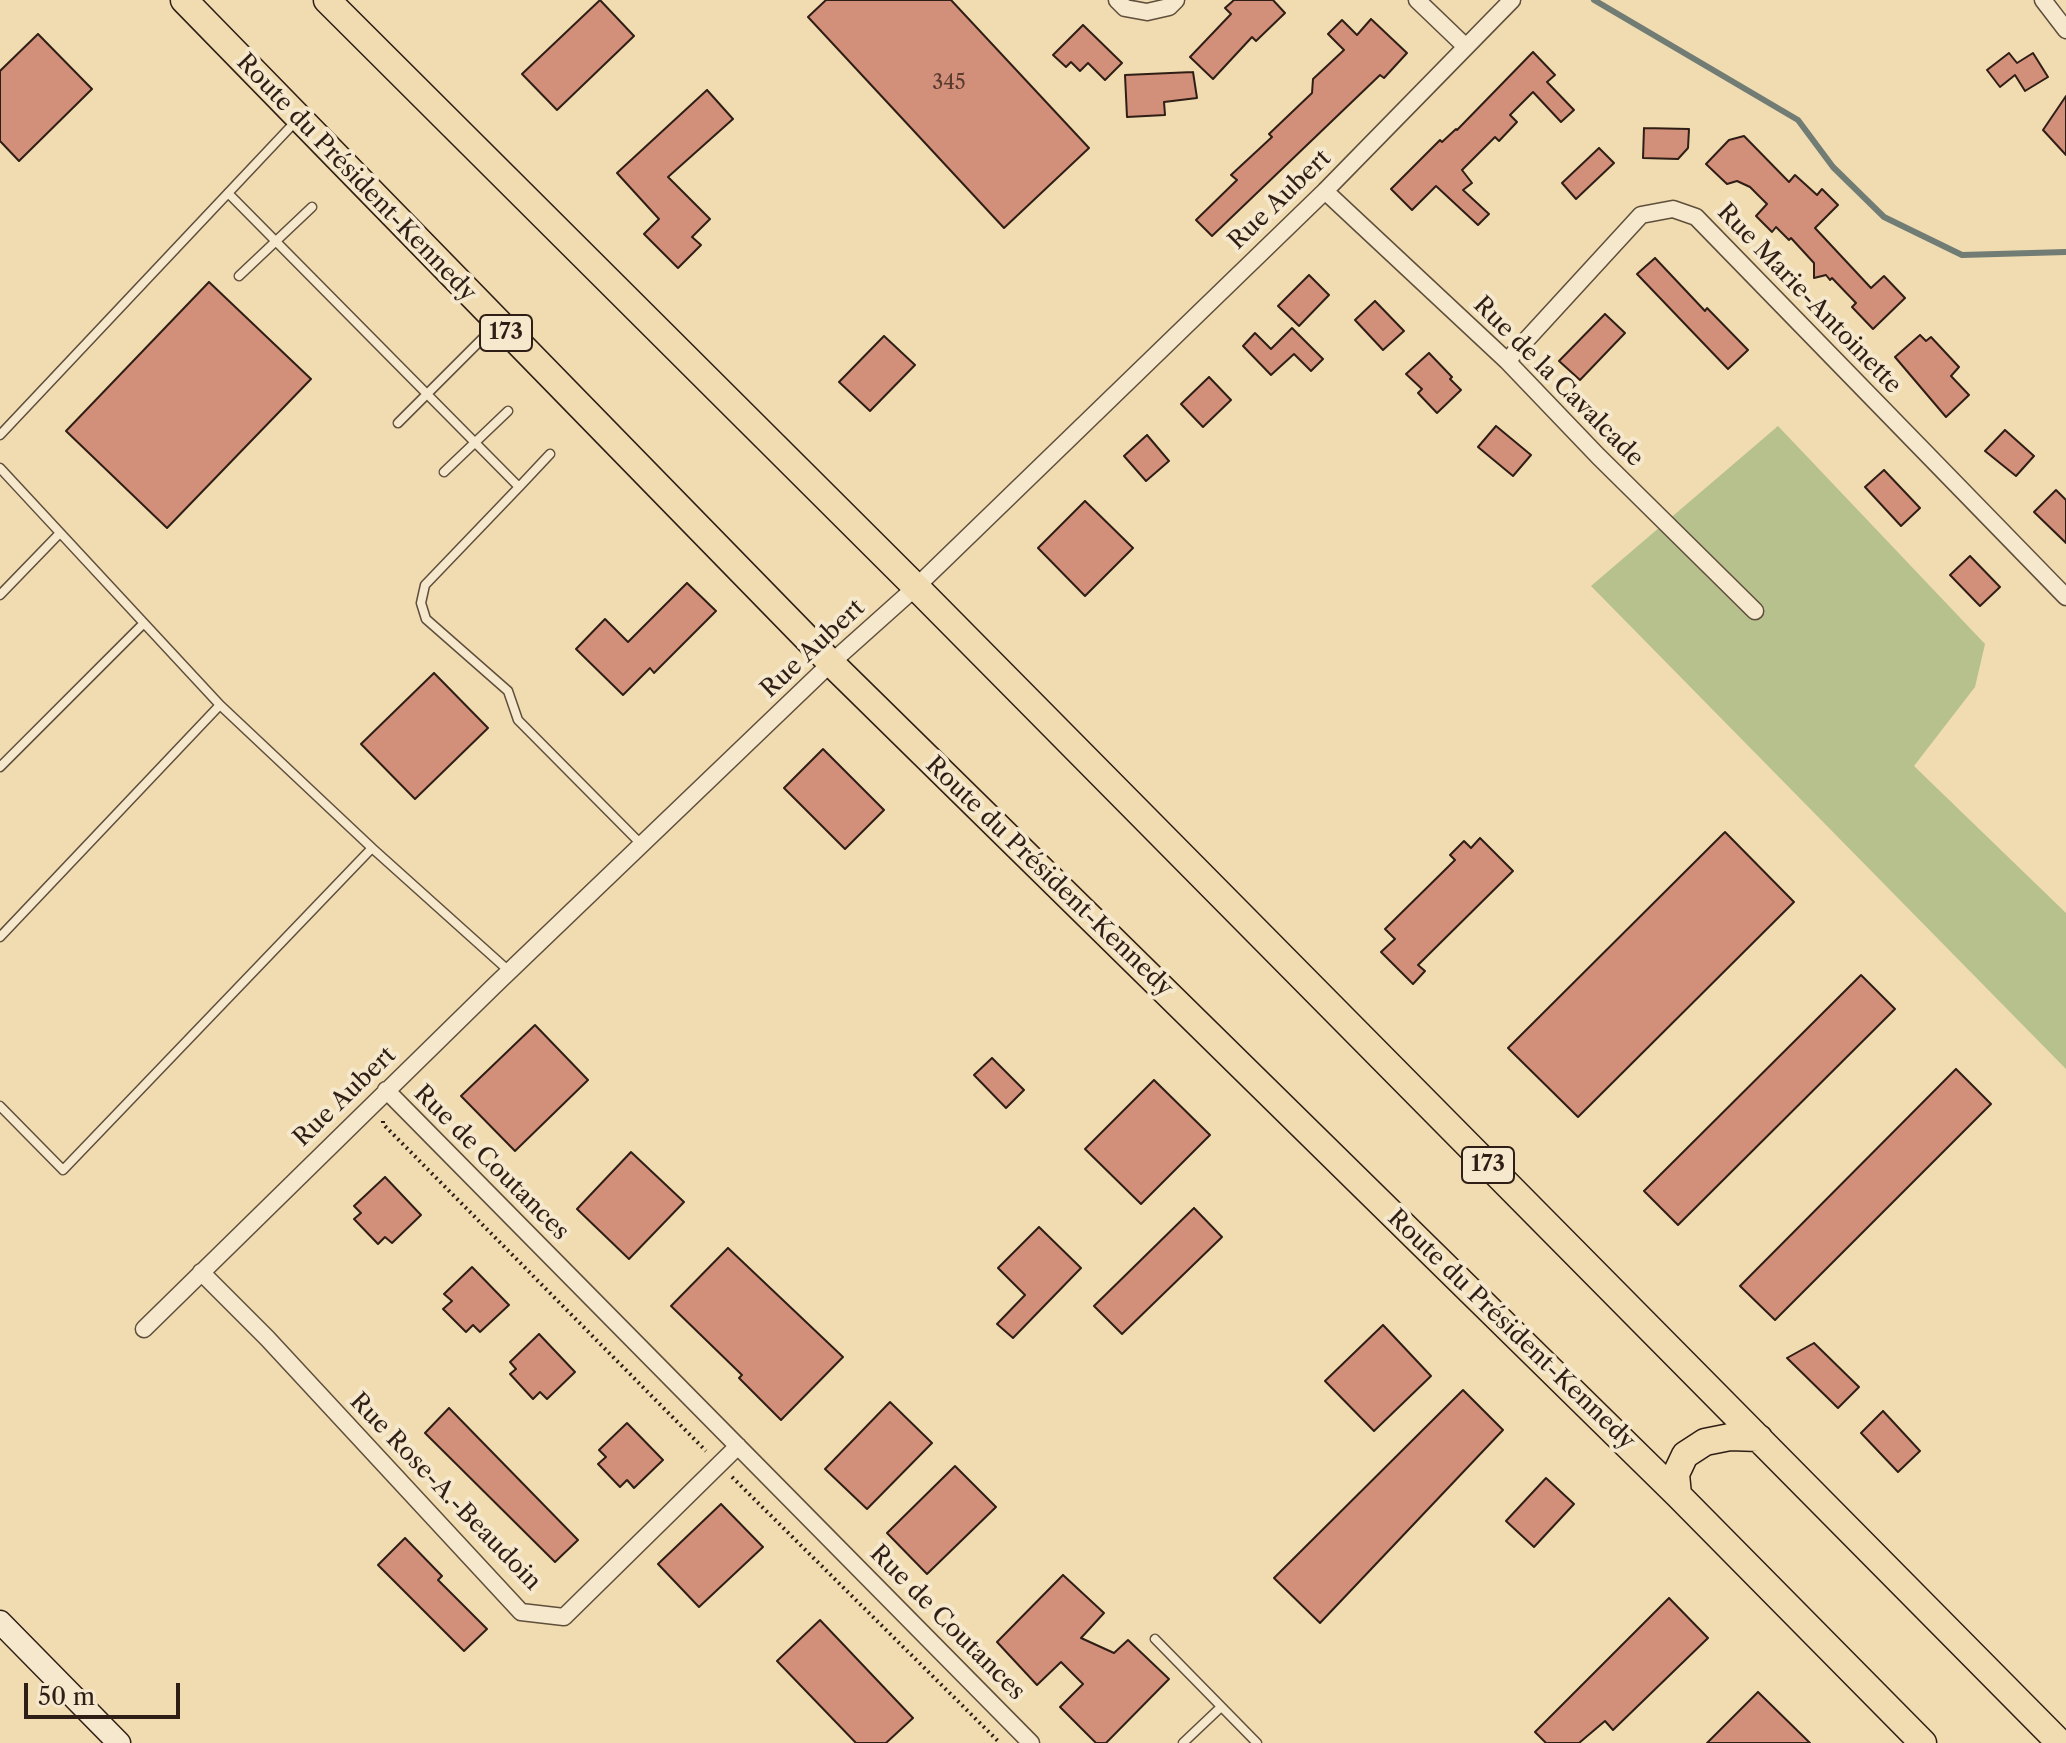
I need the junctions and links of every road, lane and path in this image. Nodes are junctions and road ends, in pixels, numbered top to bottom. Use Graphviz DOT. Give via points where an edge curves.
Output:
graph roads {
  1 [pos="184,0"];
  2 [pos="327,0"];
  3 [pos="1117,0"];
  4 [pos="1176,0"];
  5 [pos="1417,0"];
  6 [pos="1512,0"];
  7 [pos="2043,0"];
  8 [pos="2066,30"];
  9 [pos="1465,46"];
  10 [pos="299,118"];
  11 [pos="1325,191"];
  12 [pos="228,193"];
  13 [pos="312,207"];
  14 [pos="276,240"];
  15 [pos="239,276"];
  16 [pos="497,324"];
  17 [pos="1507,361"];
  18 [pos="427,393"];
  19 [pos="508,411"];
  20 [pos="398,423"];
  21 [pos="0,435"];
  22 [pos="475,442"];
  23 [pos="550,454"];
  24 [pos="0,468"];
  25 [pos="444,472"];
  26 [pos="519,487"];
  27 [pos="59,534"];
  28 [pos="916,587"];
  29 [pos="0,595"];
  30 [pos="2066,597"];
  31 [pos="1755,611"];
  32 [pos="143,624"];
  33 [pos="831,663"];
  34 [pos="220,705"];
  35 [pos="0,767"];
  36 [pos="642,845"];
  37 [pos="372,848"];
  38 [pos="0,937"];
  39 [pos="509,971"];
  40 [pos="386,1090"];
  41 [pos="0,1106"];
  42 [pos="201,1272"];
  43 [pos="144,1329"];
  44 [pos="1759,1438"];
  45 [pos="738,1446"];
  46 [pos="719,1464"];
  47 [pos="1678,1495"];
  48 [pos="0,1622"];
  49 [pos="1155,1639"];
  50 [pos="1221,1707"];
  51 [pos="2048,1737"];
  52 [pos="119,1743"];
  53 [pos="1000,1743"];
  54 [pos="1031,1743"];
  55 [pos="1183,1743"];
  56 [pos="1257,1743"];
  57 [pos="1923,1743"];
  1 -- 10 [label="main road, Route du Président-Kennedy / 173"];
  2 -- 28 [label="main road, 173"];
  3 -- 4 [label="street" via="1125,8 1147,12"];
  5 -- 9 [label="street"];
  6 -- 9 [label="street, Rue Aubert"];
  7 -- 8 [label="street"];
  9 -- 11 [label="street, Rue Aubert"];
  10 -- 12 [label="lane"];
  10 -- 16 [label="main road, Route du Président-Kennedy / 173"];
  11 -- 17 [label="street, Rue de la Cavalcade"];
  11 -- 28 [label="street, Rue Aubert"];
  12 -- 14 [label="lane"];
  12 -- 21 [label="lane"];
  13 -- 14 [label="lane"];
  14 -- 15 [label="lane"];
  14 -- 18 [label="lane"];
  16 -- 18 [label="lane"];
  16 -- 33 [label="main road, Route du Président-Kennedy / 173"];
  17 -- 30 [label="street, Rue Marie-Antoinette" via="1641,215 1673,209 1696,217"];
  17 -- 31 [label="street, Rue de la Cavalcade"];
  18 -- 20 [label="lane"];
  18 -- 22 [label="lane"];
  19 -- 22 [label="lane"];
  22 -- 25 [label="lane"];
  22 -- 26 [label="lane"];
  23 -- 26 [label="lane"];
  24 -- 27 [label="lane"];
  26 -- 36 [label="lane" via="425,585 421,603 426,619 508,691 518,720"];
  27 -- 29 [label="lane"];
  27 -- 32 [label="lane"];
  28 -- 33 [label="street, Rue Aubert"];
  28 -- 44 [label="main road, 173"];
  32 -- 34 [label="lane"];
  32 -- 35 [label="lane"];
  33 -- 36 [label="street, Rue Aubert"];
  33 -- 47 [label="main road, Route du Président-Kennedy / 173"];
  34 -- 37 [label="lane"];
  34 -- 38 [label="lane"];
  36 -- 39 [label="street, Rue Aubert"];
  37 -- 39 [label="lane"];
  37 -- 41 [label="lane" via="63,1170"];
  39 -- 40 [label="street, Rue Aubert"];
  40 -- 42 [label="street, Rue Aubert"];
  40 -- 45 [label="street, Rue de Coutances"];
  40 -- 46 [label="path, Rue de Coutances" via="383,1124"];
  42 -- 43 [label="street, Rue Aubert"];
  42 -- 46 [label="street, Rue Rose-A.-Beaudoin" via="521,1612 564,1617"];
  44 -- 47 [label="main road" via="1705,1442 1685,1455 1676,1474"];
  44 -- 51 [label="main road, 173"];
  45 -- 46 [label="street, Rue Rose-A.-Beaudoin"];
  45 -- 54 [label="street, Rue de Coutances"];
  46 -- 53 [label="path, Rue de Coutances"];
  47 -- 57 [label="main road, Route du Président-Kennedy / 173"];
  48 -- 52 [label="street"];
  49 -- 50 [label="lane"];
  50 -- 55 [label="lane"];
  50 -- 56 [label="lane"];
}
